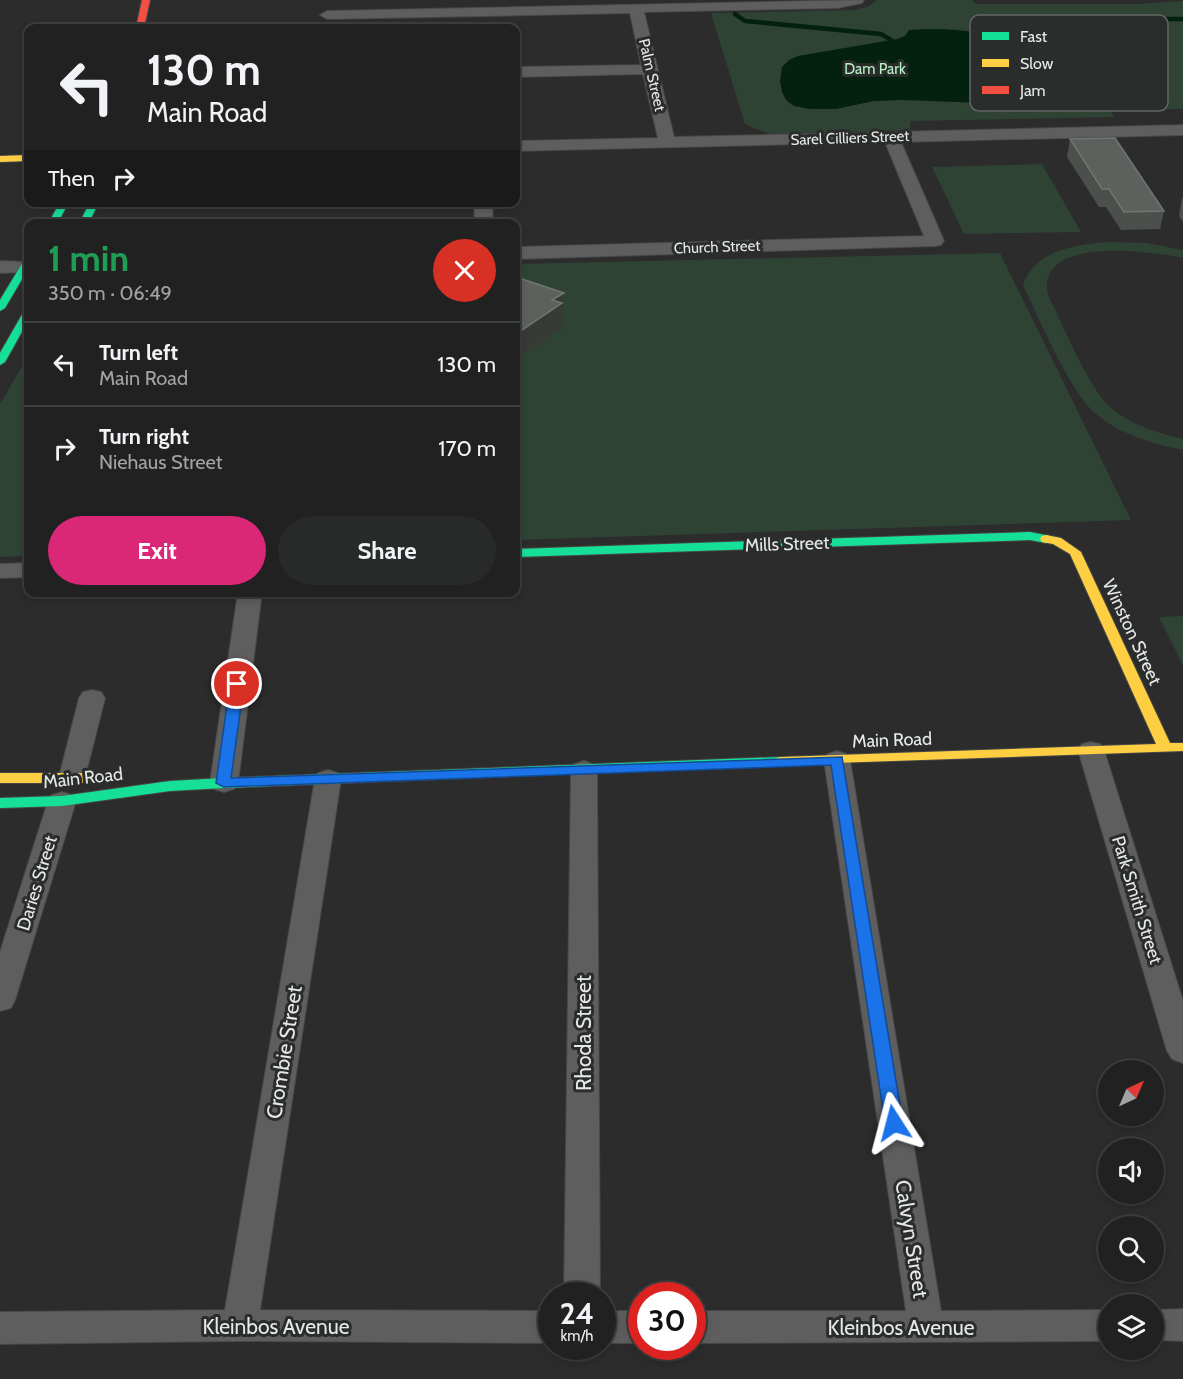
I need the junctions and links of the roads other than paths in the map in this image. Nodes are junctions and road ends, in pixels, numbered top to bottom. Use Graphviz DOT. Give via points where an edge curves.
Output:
graph roads {
  1 [pos="146,0"];
  2 [pos="856,1"];
  3 [pos="719,3"];
  4 [pos="636,8"];
  5 [pos="327,14"];
  6 [pos="141,24"];
  7 [pos="651,69"];
  8 [pos="520,72"];
  9 [pos="1183,130"];
  10 [pos="891,137"];
  11 [pos="667,143"];
  12 [pos="520,146"];
  13 [pos="24,158"];
  14 [pos="0,159"];
  15 [pos="520,253"];
  16 [pos="24,265"];
  17 [pos="0,267"];
  18 [pos="24,270"];
  19 [pos="0,308"];
  20 [pos="24,320"];
  21 [pos="0,362"];
  22 [pos="1057,541"];
  23 [pos="520,553"];
  24 [pos="24,570"];
  25 [pos="0,571"];
  26 [pos="249,597"];
  27 [pos="92,698"];
  28 [pos="1165,747"];
  29 [pos="1183,747"];
  30 [pos="1091,750"];
  31 [pos="837,760"];
  32 [pos="584,770"];
  33 [pos="0,778"];
  34 [pos="328,779"];
  35 [pos="224,783"];
  36 [pos="170,786"];
  37 [pos="67,789"];
  38 [pos="0,803"];
  39 [pos="0,1000"];
  40 [pos="1183,1051"];
  41 [pos="582,1282"];
  42 [pos="240,1325"];
  43 [pos="1164,1325"];
  44 [pos="1183,1325"];
  45 [pos="1098,1326"];
  46 [pos="538,1327"];
  47 [pos="706,1327"];
  48 [pos="926,1327"];
  49 [pos="0,1328"];
  1 -- 6 [label="main road"];
  2 -- 3 [label="street"];
  3 -- 4 [label="street"];
  4 -- 5 [label="street"];
  4 -- 7 [label="street, Palm Street"];
  7 -- 8 [label="street"];
  7 -- 11 [label="street, Palm Street"];
  9 -- 10 [label="street, Sarel Cilliers Street"];
  10 -- 11 [label="street, Sarel Cilliers Street"];
  10 -- 15 [label="street, Church Street" via="935,241"];
  11 -- 12 [label="street, Sarel Cilliers Street"];
  13 -- 14 [label="main road"];
  16 -- 17 [label="street"];
  18 -- 19 [label="main road"];
  20 -- 21 [label="main road"];
  22 -- 23 [label="main road, Mills Street" via="1030,536"];
  22 -- 28 [label="main road, Winston Street" via="1075,552"];
  24 -- 25 [label="street"];
  26 -- 35 [label="street"];
  27 -- 37 [label="street, Daries Street"];
  28 -- 29 [label="main road, Main Road"];
  28 -- 30 [label="main road, Main Road"];
  30 -- 31 [label="main road, Main Road"];
  30 -- 40 [label="street, Park Smith Street"];
  31 -- 32 [label="main road, Main Road"];
  31 -- 48 [label="street, Calvyn Street"];
  32 -- 34 [label="main road, Main Road"];
  32 -- 41 [label="street, Rhoda Street"];
  33 -- 37 [label="main road, Main Road"];
  34 -- 35 [label="main road, Main Road"];
  34 -- 42 [label="street, Crombie Street"];
  35 -- 36 [label="main road, Main Road"];
  36 -- 37 [label="main road, Main Road"];
  36 -- 37 [label="main road, Main Road" via="135,778"];
  37 -- 38 [label="main road, Main Road"];
  37 -- 39 [label="street, Daries Street"];
  42 -- 46 [label="street, Kleinbos Avenue"];
  42 -- 49 [label="street, Kleinbos Avenue"];
  43 -- 44 [label="street"];
  45 -- 48 [label="street, Kleinbos Avenue"];
  47 -- 48 [label="street, Kleinbos Avenue"];
}
